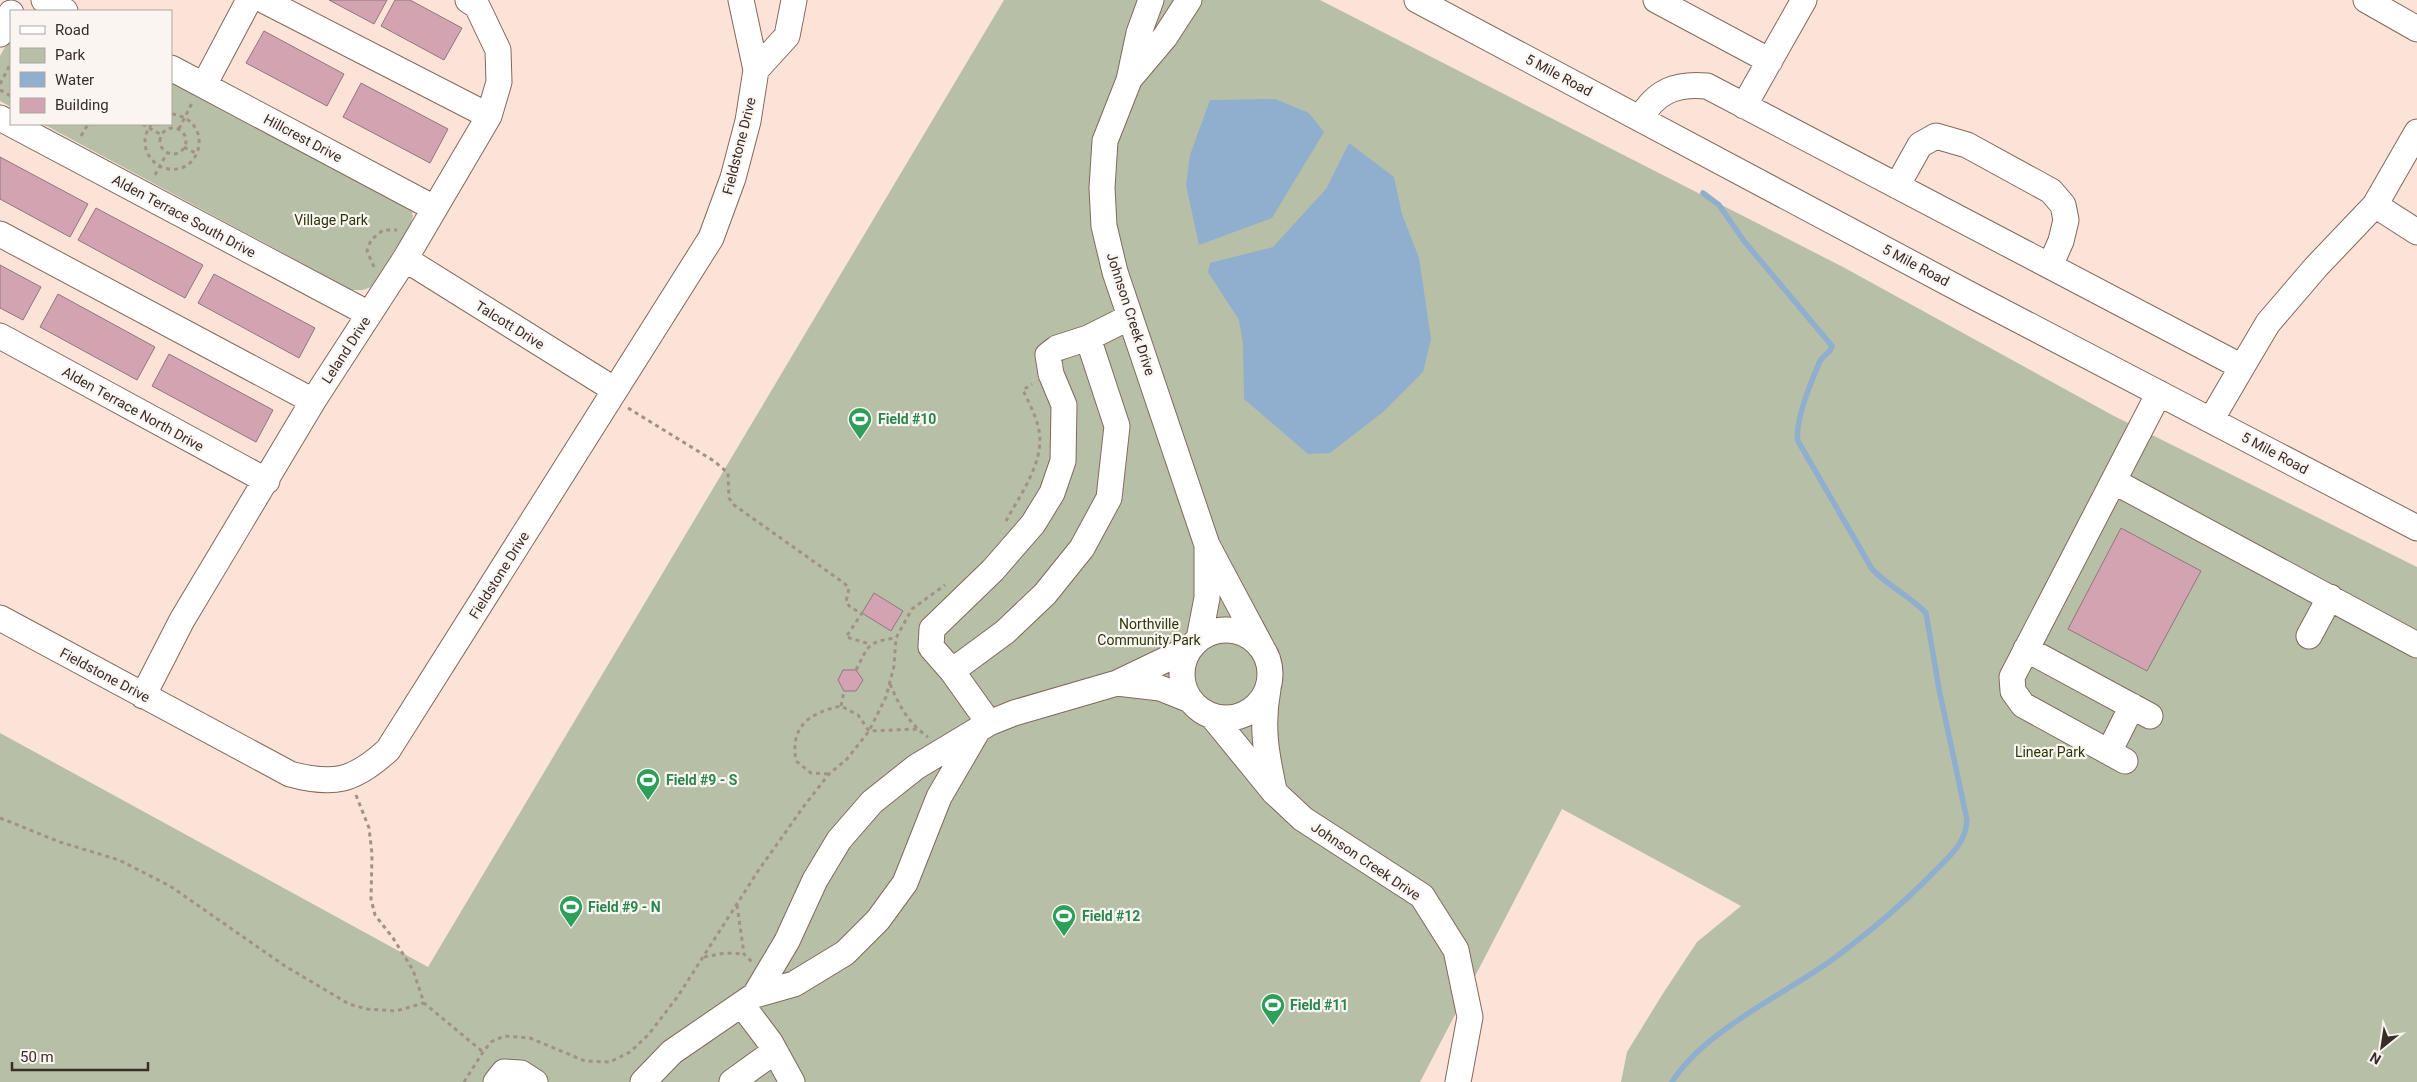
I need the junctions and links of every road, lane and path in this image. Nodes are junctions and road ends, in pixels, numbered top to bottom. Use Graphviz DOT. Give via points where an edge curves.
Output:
graph roads {
  1 [pos="44,0"];
  2 [pos="249,0"];
  3 [pos="263,0"];
  4 [pos="468,0"];
  5 [pos="741,0"];
  6 [pos="794,0"];
  7 [pos="1151,0"];
  8 [pos="1189,0"];
  9 [pos="1417,0"];
  10 [pos="1656,0"];
  11 [pos="1804,0"];
  12 [pos="2366,0"];
  13 [pos="63,10"];
  14 [pos="2417,29"];
  15 [pos="1770,61"];
  16 [pos="10,65"];
  17 [pos="172,69"];
  18 [pos="756,70"];
  19 [pos="6,73"];
  20 [pos="10,75"];
  21 [pos="1128,80"];
  22 [pos="0,84"];
  23 [pos="198,94"];
  24 [pos="1744,106"];
  25 [pos="172,114"];
  26 [pos="489,116"];
  27 [pos="185,118"];
  28 [pos="1640,118"];
  29 [pos="13,125"];
  30 [pos="87,125"];
  31 [pos="144,125"];
  32 [pos="151,125"];
  33 [pos="149,128"];
  34 [pos="179,129"];
  35 [pos="2417,132"];
  36 [pos="160,134"];
  37 [pos="81,136"];
  38 [pos="184,147"];
  39 [pos="167,153"];
  40 [pos="197,154"];
  41 [pos="160,166"];
  42 [pos="155,175"];
  43 [pos="1897,186"];
  44 [pos="2375,205"];
  45 [pos="434,208"];
  46 [pos="397,230"];
  47 [pos="2417,232"];
  48 [pos="0,234"];
  49 [pos="405,259"];
  50 [pos="2050,266"];
  51 [pos="378,270"];
  52 [pos="369,314"];
  53 [pos="1130,317"];
  54 [pos="0,336"];
  55 [pos="1088,338"];
  56 [pos="2242,367"];
  57 [pos="1051,374"];
  58 [pos="613,393"];
  59 [pos="2160,393"];
  60 [pos="314,401"];
  61 [pos="2211,420"];
  62 [pos="266,481"];
  63 [pos="2115,482"];
  64 [pos="1005,522"];
  65 [pos="2417,528"];
  66 [pos="1208,545"];
  67 [pos="952,579"];
  68 [pos="2330,597"];
  69 [pos="0,618"];
  70 [pos="2309,636"];
  71 [pos="896,638"];
  72 [pos="870,644"];
  73 [pos="1194,644"];
  74 [pos="2417,645"];
  75 [pos="1262,648"];
  76 [pos="2026,648"];
  77 [pos="856,670"];
  78 [pos="952,671"];
  79 [pos="889,683"];
  80 [pos="1117,683"];
  81 [pos="1268,689"];
  82 [pos="844,691"];
  83 [pos="143,696"];
  84 [pos="1190,700"];
  85 [pos="841,706"];
  86 [pos="1212,716"];
  87 [pos="984,725"];
  88 [pos="917,730"];
  89 [pos="869,731"];
  90 [pos="942,751"];
  91 [pos="829,774"];
  92 [pos="351,776"];
  93 [pos="1274,792"];
  94 [pos="0,818"];
  95 [pos="744,954"];
  96 [pos="703,958"];
  97 [pos="748,1000"];
  98 [pos="424,1003"];
  99 [pos="774,1051"];
  100 [pos="483,1052"];
  101 [pos="466,1081"];
  102 [pos="496,1082"];
  103 [pos="535,1082"];
  104 [pos="643,1082"];
  105 [pos="732,1082"];
  106 [pos="792,1082"];
  107 [pos="1458,1082"];
  1 -- 13 [label="street"];
  2 -- 23 [label="street"];
  3 -- 26 [label="street"];
  4 -- 26 [label="street, Leland Drive" via="477,6 498,50 499,82"];
  5 -- 18 [label="street, Fieldstone Drive"];
  6 -- 18 [label="street" via="787,36"];
  7 -- 21 [label="street, Johnson Creek Drive"];
  8 -- 21 [label="street, Johnson Creek Drive" via="1165,37"];
  9 -- 28 [label="street, 5 Mile Road"];
  10 -- 15 [label="street"];
  11 -- 15 [label="street"];
  12 -- 14 [label="street"];
  15 -- 24 [label="street"];
  16 -- 19 [label="path"];
  17 -- 23 [label="street, Hillcrest Drive"];
  18 -- 58 [label="street, Fieldstone Drive" via="734,178 710,238"];
  19 -- 20 [label="path"];
  19 -- 22 [label="path"];
  21 -- 53 [label="street, Johnson Creek Drive" via="1105,141 1102,188 1104,226"];
  23 -- 27 [label="path"];
  23 -- 45 [label="street, Hillcrest Drive"];
  24 -- 28 [label="street" via="1707,86 1689,84 1664,92 1649,103"];
  24 -- 43 [label="street"];
  25 -- 27 [label="path"];
  26 -- 45 [label="street, Leland Drive"];
  27 -- 34 [label="path"];
  27 -- 40 [label="path" via="199,134"];
  28 -- 59 [label="street, 5 Mile Road"];
  29 -- 52 [label="street, Alden Terrace South Drive"];
  30 -- 37 [label="path"];
  31 -- 33 [label="path"];
  32 -- 33 [label="path"];
  33 -- 36 [label="path"];
  33 -- 41 [label="path" via="145,145 148,154"];
  34 -- 36 [label="path" via="167,128"];
  34 -- 38 [label="path" via="185,136"];
  35 -- 44 [label="street"];
  36 -- 39 [label="path" via="159,143"];
  38 -- 39 [label="path" via="177,154"];
  38 -- 40 [label="path"];
  39 -- 41 [label="path"];
  40 -- 41 [label="path" via="180,168"];
  41 -- 42 [label="path"];
  43 -- 50 [label="street"];
  43 -- 50 [label="street" via="1920,145 1936,136 1967,145 2051,191 2062,205 2066,220"];
  44 -- 47 [label="street"];
  44 -- 56 [label="street" via="2268,323"];
  45 -- 49 [label="street, Leland Drive"];
  46 -- 51 [label="path" via="382,230 371,240 368,259"];
  48 -- 60 [label="street"];
  49 -- 52 [label="street, Leland Drive"];
  49 -- 58 [label="street, Talcott Drive"];
  50 -- 56 [label="street"];
  52 -- 60 [label="street, Leland Drive"];
  53 -- 55 [label="street"];
  53 -- 66 [label="street, Johnson Creek Drive"];
  54 -- 62 [label="street, Alden Terrace North Drive"];
  55 -- 57 [label="street" via="1057,348 1048,355"];
  55 -- 78 [label="street" via="1117,426 1109,498 1082,548 1045,594 1005,632"];
  56 -- 61 [label="street"];
  57 -- 64 [label="path" via="1023,390 1038,426 1040,450"];
  57 -- 78 [label="street" via="1064,405 1064,461 1052,494 1033,524 993,570 932,629 931,647"];
  58 -- 72 [label="path" via="714,461 728,473 729,498 734,505 844,583 849,588 846,602 862,614 846,637"];
  58 -- 92 [label="street, Fieldstone Drive" via="388,750 374,763"];
  59 -- 61 [label="street, 5 Mile Road"];
  59 -- 63 [label="street"];
  60 -- 62 [label="street, Leland Drive"];
  61 -- 65 [label="street, 5 Mile Road"];
  62 -- 83 [label="street, Leland Drive" via="182,620"];
  63 -- 68 [label="street"];
  63 -- 76 [label="street"];
  66 -- 73 [label="street, Johnson Creek Drive" via="1207,598"];
  66 -- 75 [label="street, Johnson Creek Drive"];
  67 -- 71 [label="path" via="912,609"];
  68 -- 70 [label="street"];
  68 -- 74 [label="street"];
  69 -- 83 [label="street, Fieldstone Drive"];
  71 -- 72 [label="path"];
  71 -- 79 [label="path"];
  72 -- 77 [label="path"];
  73 -- 75 [label="street" via="1211,632 1225,630 1252,638"];
  73 -- 80 [label="street"];
  73 -- 84 [label="street" via="1184,661 1182,674"];
  75 -- 81 [label="street" via="1268,661"];
  76 -- 76 [label="street" via="2012,676 2013,691 2023,705 2117,757 2141,711"];
  78 -- 87 [label="street"];
  79 -- 88 [label="path" via="902,712"];
  79 -- 89 [label="path" via="886,697"];
  80 -- 84 [label="street" via="1160,688"];
  80 -- 87 [label="street"];
  81 -- 86 [label="street" via="1261,701 1239,716"];
  81 -- 93 [label="street" via="1263,714 1264,749"];
  82 -- 85 [label="path"];
  83 -- 92 [label="street, Fieldstone Drive" via="290,774 333,781"];
  84 -- 86 [label="street"];
  85 -- 89 [label="path" via="858,715"];
  85 -- 91 [label="path" via="807,719 793,746 796,761 811,773"];
  86 -- 93 [label="street, Johnson Creek Drive"];
  87 -- 90 [label="street"];
  87 -- 97 [label="street" via="939,797 905,883 878,920 845,953 794,984"];
  88 -- 89 [label="path"];
  88 -- 90 [label="path"];
  89 -- 91 [label="path"];
  90 -- 97 [label="street" via="872,802 839,840 815,880 787,941"];
  91 -- 96 [label="path" via="758,872"];
  92 -- 98 [label="path" via="358,804 369,828 371,899 375,915 413,970"];
  93 -- 107 [label="street, Johnson Creek Drive" via="1303,818 1422,896 1456,950 1470,1017"];
  94 -- 98 [label="path" via="60,842 119,860 170,886 285,966 349,1004 396,1011"];
  95 -- 96 [label="path" via="725,953"];
  96 -- 100 [label="path" via="649,1034 630,1052 610,1062 585,1061 517,1035 491,1042"];
  97 -- 99 [label="street"];
  97 -- 104 [label="street" via="672,1052"];
  98 -- 100 [label="path"];
  99 -- 105 [label="street"];
  99 -- 106 [label="street"];
  100 -- 101 [label="path"];
  102 -- 103 [label="street" via="504,1072 520,1073"];
}
